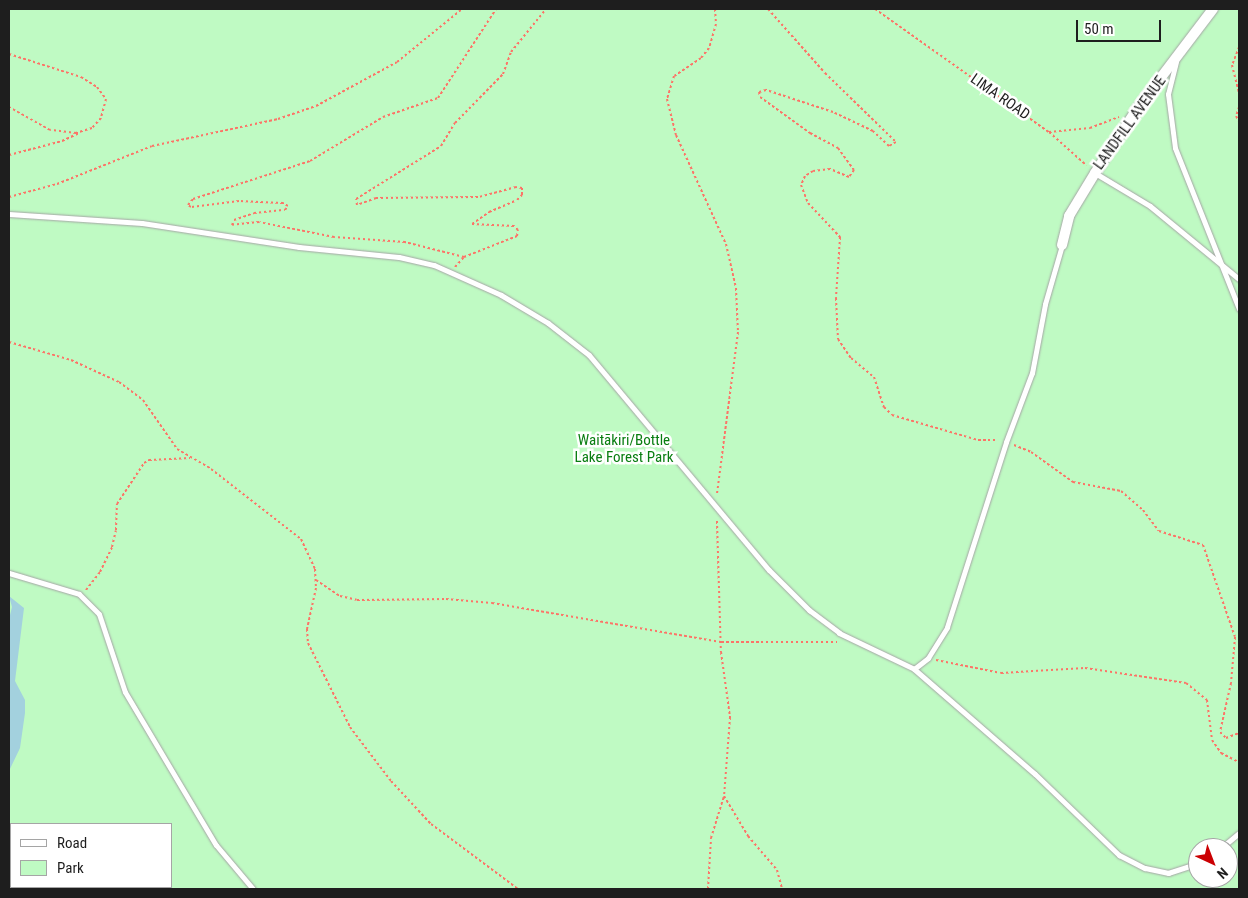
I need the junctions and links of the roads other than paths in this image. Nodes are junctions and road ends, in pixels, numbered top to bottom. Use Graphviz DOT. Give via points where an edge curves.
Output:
graph roads {
  1 [pos="1213,9"];
  2 [pos="1177,59"];
  3 [pos="1095,172"];
  4 [pos="9,214"];
  5 [pos="1062,245"];
  6 [pos="1221,266"];
  7 [pos="1239,279"];
  8 [pos="1239,309"];
  9 [pos="9,573"];
  10 [pos="914,669"];
  11 [pos="1188,866"];
  12 [pos="253,889"];
  1 -- 2 [label="street, LANDFILL AVENUE"];
  2 -- 3 [label="street, LANDFILL AVENUE" via="1137,109"];
  2 -- 6 [label="lane" via="1168,94 1174,148"];
  3 -- 5 [label="street, LANDFILL AVENUE" via="1069,216"];
  3 -- 6 [label="lane" via="1150,206"];
  4 -- 10 [label="lane" via="142,223 299,248 399,257 453,274 524,308 589,355 769,570 809,610 857,642"];
  5 -- 10 [label="lane" via="1045,304 1032,373 1006,442 947,627 928,658"];
  6 -- 7 [label="lane"];
  6 -- 8 [label="lane"];
  9 -- 12 [label="lane" via="82,597 98,614 126,692 216,845"];
  10 -- 11 [label="lane" via="1035,774 1119,855 1145,868 1168,873"];
}
